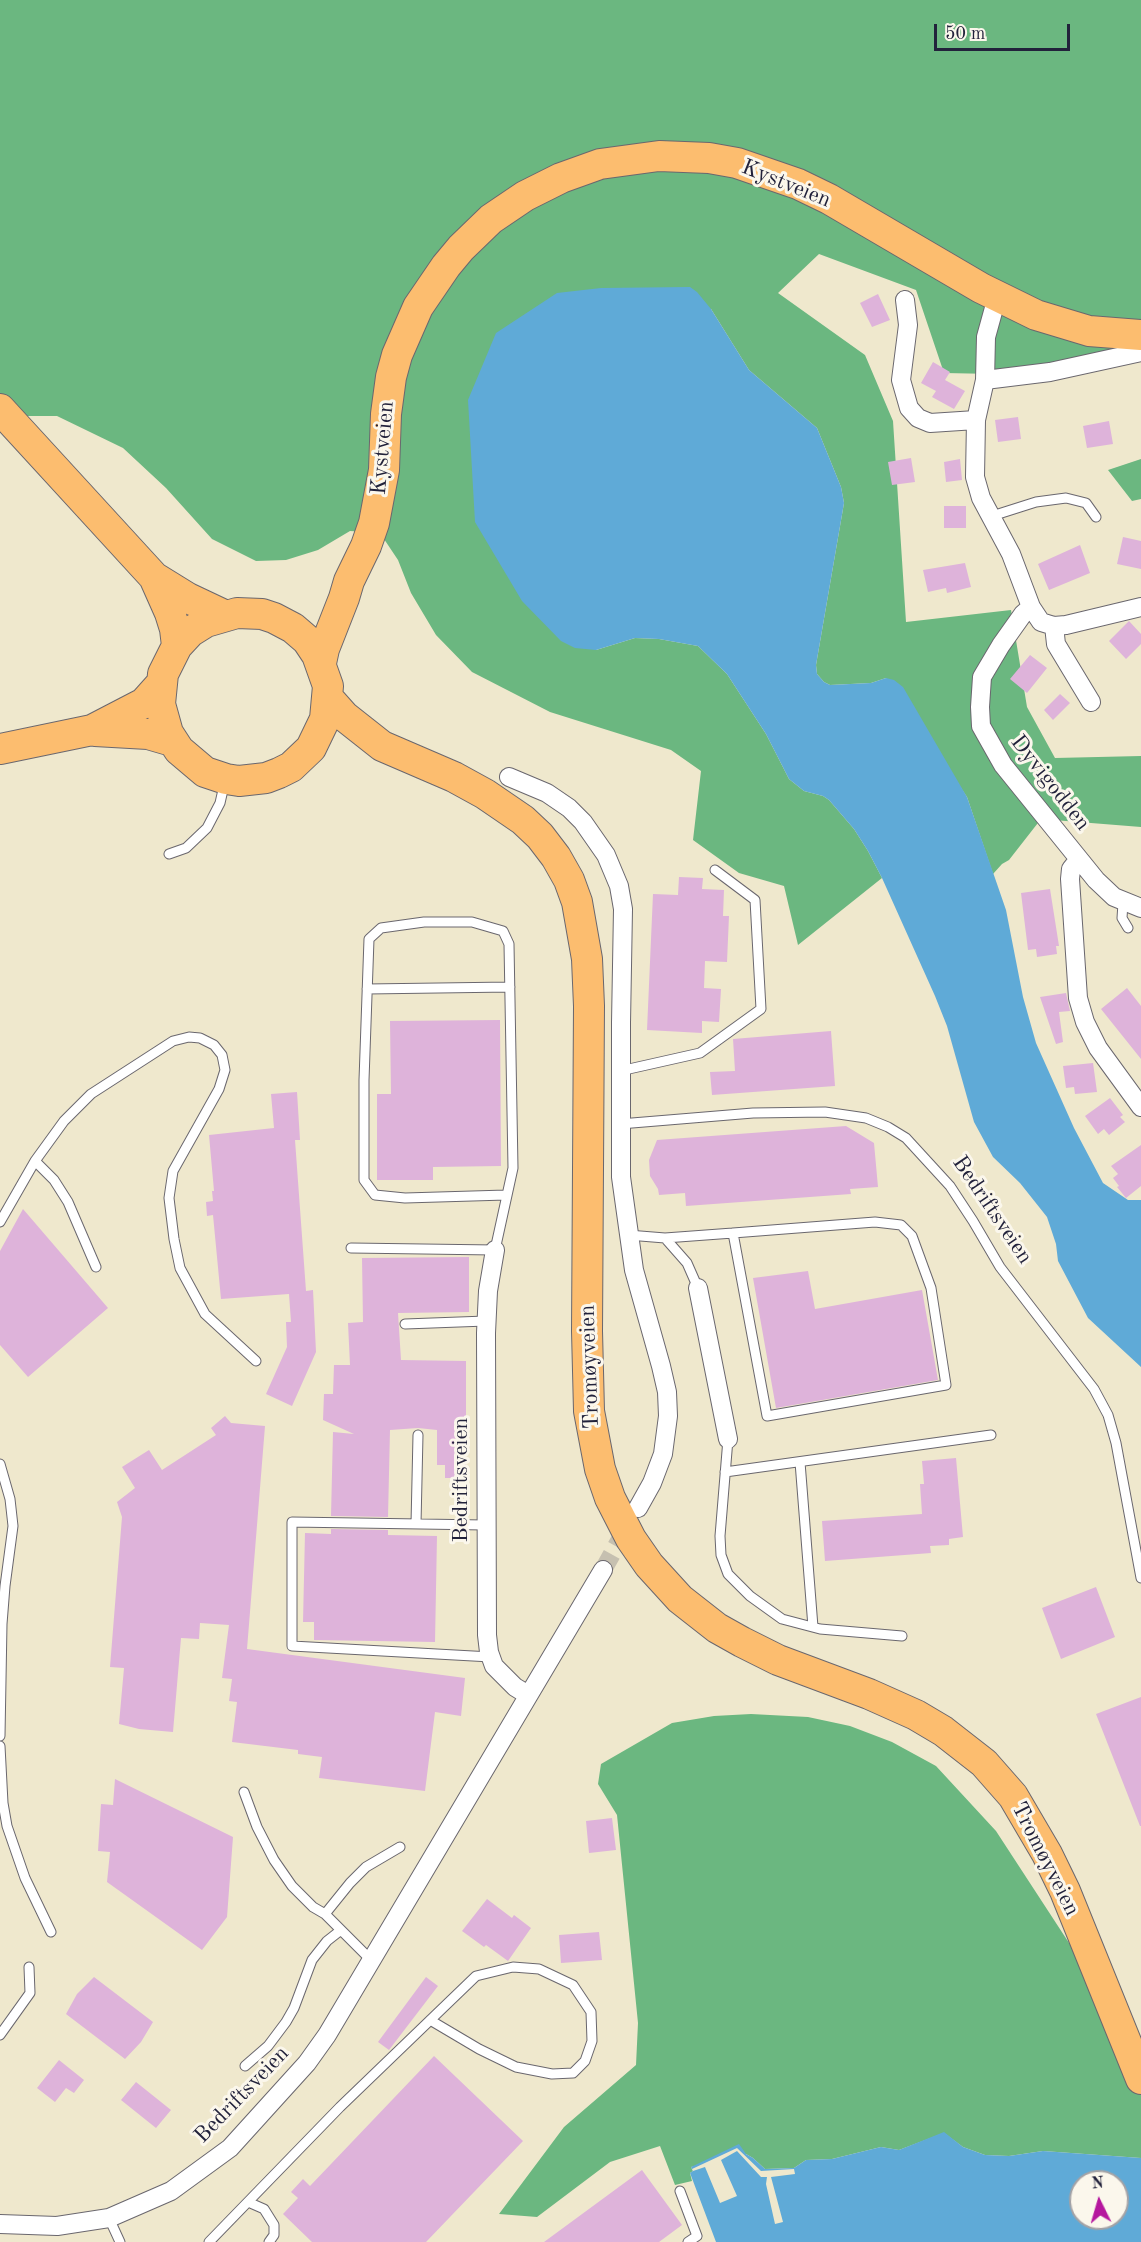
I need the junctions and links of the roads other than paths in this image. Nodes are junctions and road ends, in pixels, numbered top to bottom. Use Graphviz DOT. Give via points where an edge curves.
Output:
graph roads {
  1 [pos="1000,297"];
  2 [pos="905,300"];
  3 [pos="1141,335"];
  4 [pos="1141,352"];
  5 [pos="985,380"];
  6 [pos="0,410"];
  7 [pos="976,420"];
  8 [pos="992,516"];
  9 [pos="1096,517"];
  10 [pos="154,577"];
  11 [pos="349,581"];
  12 [pos="1031,607"];
  13 [pos="1140,609"];
  14 [pos="224,615"];
  15 [pos="285,623"];
  16 [pos="1054,626"];
  17 [pos="177,646"];
  18 [pos="321,663"];
  19 [pos="161,684"];
  20 [pos="328,698"];
  21 [pos="1091,702"];
  22 [pos="92,730"];
  23 [pos="172,741"];
  24 [pos="382,746"];
  25 [pos="311,748"];
  26 [pos="0,749"];
  27 [pos="509,777"];
  28 [pos="226,779"];
  29 [pos="169,854"];
  30 [pos="1079,859"];
  31 [pos="715,870"];
  32 [pos="1123,903"];
  33 [pos="1141,908"];
  34 [pos="1128,928"];
  35 [pos="510,987"];
  36 [pos="367,989"];
  37 [pos="620,1071"];
  38 [pos="1141,1107"];
  39 [pos="620,1124"];
  40 [pos="35,1161"];
  41 [pos="506,1195"];
  42 [pos="0,1222"];
  43 [pos="733,1233"];
  44 [pos="628,1235"];
  45 [pos="665,1238"];
  46 [pos="351,1248"];
  47 [pos="495,1250"];
  48 [pos="96,1267"];
  49 [pos="698,1288"];
  50 [pos="486,1321"];
  51 [pos="405,1324"];
  52 [pos="256,1361"];
  53 [pos="418,1435"];
  54 [pos="992,1436"];
  55 [pos="728,1439"];
  56 [pos="800,1462"];
  57 [pos="0,1464"];
  58 [pos="725,1472"];
  59 [pos="638,1508"];
  60 [pos="416,1524"];
  61 [pos="485,1525"];
  62 [pos="5,1562"];
  63 [pos="603,1570"];
  64 [pos="1141,1578"];
  65 [pos="2,1586"];
  66 [pos="813,1627"];
  67 [pos="902,1636"];
  68 [pos="491,1657"];
  69 [pos="528,1695"];
  70 [pos="0,1736"];
  71 [pos="0,1746"];
  72 [pos="244,1792"];
  73 [pos="400,1847"];
  74 [pos="325,1914"];
  75 [pos="341,1929"];
  76 [pos="51,1932"];
  77 [pos="372,1960"];
  78 [pos="29,1967"];
  79 [pos="430,2020"];
  80 [pos="0,2035"];
  81 [pos="245,2066"];
  82 [pos="1141,2079"];
  83 [pos="680,2191"];
  84 [pos="248,2202"];
  85 [pos="109,2218"];
  86 [pos="2,2231"];
  87 [pos="120,2242"];
  88 [pos="209,2242"];
  89 [pos="269,2242"];
  90 [pos="688,2242"];
  1 -- 3 [label="main road, Kystveien" via="1036,315 1089,331"];
  1 -- 5 [label="street" via="986,337"];
  1 -- 11 [label="main road, Kystveien" via="829,199 737,163 659,156 600,164 561,178 491,219 446,266 418,307 391,377 379,502 366,546"];
  2 -- 7 [label="street" via="908,325 901,380 909,408 930,423"];
  4 -- 5 [label="street" via="1050,372"];
  5 -- 7 [label="street"];
  6 -- 10 [label="main road"];
  7 -- 8 [label="street" via="975,477"];
  8 -- 9 [label="lane" via="1036,502 1066,498 1086,503"];
  8 -- 12 [label="street"];
  10 -- 14 [label="main road"];
  10 -- 17 [label="main road" via="173,619"];
  11 -- 15 [label="main road, Kystveien" via="312,616"];
  11 -- 18 [label="main road, Kystveien"];
  12 -- 16 [label="street" via="1041,622"];
  12 -- 30 [label="street, Dyvigodden" via="982,677 981,726 1003,765"];
  13 -- 16 [label="street"];
  14 -- 15 [label="main road" via="256,614"];
  14 -- 17 [label="main road" via="198,627"];
  15 -- 18 [label="main road" via="307,640"];
  16 -- 21 [label="street" via="1056,644"];
  17 -- 19 [label="main road" via="166,664"];
  18 -- 20 [label="main road"];
  19 -- 22 [label="main road" via="144,703"];
  19 -- 23 [label="main road" via="161,714"];
  20 -- 24 [label="main road, Tromøyveien"];
  20 -- 25 [label="main road" via="325,719"];
  22 -- 23 [label="main road" via="142,733"];
  22 -- 26 [label="main road"];
  23 -- 28 [label="main road" via="195,766"];
  24 -- 25 [label="main road, Tromøyveien"];
  24 -- 82 [label="main road, Tromøyveien" via="454,777 523,820 556,857 577,902 587,959 589,1006 589,1411 600,1468 631,1539 666,1584 717,1628 778,1660 916,1715 984,1763 1030,1822 1065,1891"];
  25 -- 28 [label="main road" via="291,767 266,778"];
  27 -- 37 [label="street" via="547,793 569,808 596,838 614,873 624,926"];
  28 -- 29 [label="lane" via="220,803 207,828 186,848"];
  30 -- 32 [label="street, Dyvigodden"];
  30 -- 38 [label="street, Dyvigodden" via="1071,869 1070,879 1078,998 1098,1048"];
  31 -- 37 [label="lane" via="755,900 761,1009 700,1053"];
  32 -- 33 [label="street, Dyvigodden"];
  32 -- 34 [label="lane" via="1122,918"];
  35 -- 36 [label="lane"];
  35 -- 36 [label="lane" via="509,944 503,931 472,922 424,922 381,928 369,939"];
  35 -- 41 [label="lane" via="513,1168"];
  36 -- 41 [label="lane" via="364,1180 375,1195"];
  37 -- 39 [label="street"];
  39 -- 44 [label="street"];
  39 -- 64 [label="lane, Bedriftsveien" via="753,1113 825,1112 866,1118 906,1138 950,1186 1000,1268 1094,1389 1116,1443"];
  40 -- 42 [label="lane"];
  40 -- 48 [label="lane" via="54,1180 68,1203"];
  40 -- 52 [label="lane" via="64,1121 91,1094 138,1062 173,1041 189,1037 214,1045 222,1055 225,1070 219,1089 173,1171 169,1198 173,1229 180,1268 205,1314"];
  41 -- 47 [label="lane"];
  43 -- 43 [label="lane" via="875,1222 901,1225 912,1236 931,1288 946,1385 767,1416"];
  43 -- 45 [label="lane"];
  44 -- 45 [label="lane"];
  44 -- 59 [label="street" via="667,1392 668,1416 660,1462"];
  45 -- 49 [label="lane" via="687,1263"];
  46 -- 47 [label="lane"];
  47 -- 50 [label="street, Bedriftsveien"];
  49 -- 55 [label="street"];
  50 -- 51 [label="lane"];
  50 -- 61 [label="street, Bedriftsveien"];
  53 -- 60 [label="lane"];
  54 -- 56 [label="lane"];
  55 -- 58 [label="lane"];
  56 -- 58 [label="lane"];
  56 -- 66 [label="lane"];
  57 -- 62 [label="lane" via="12,1516"];
  58 -- 66 [label="lane" via="720,1536 728,1574 782,1619"];
  60 -- 61 [label="lane"];
  60 -- 68 [label="lane" via="292,1522 292,1647"];
  61 -- 68 [label="street, Bedriftsveien" via="486,1624"];
  62 -- 65 [label="lane"];
  63 -- 69 [label="street, Bedriftsveien"];
  65 -- 70 [label="lane"];
  66 -- 67 [label="lane"];
  68 -- 69 [label="street, Bedriftsveien" via="504,1677"];
  69 -- 77 [label="street, Bedriftsveien"];
  71 -- 76 [label="lane" via="7,1826 25,1878"];
  72 -- 74 [label="lane" via="274,1860 292,1886"];
  73 -- 74 [label="lane" via="366,1867"];
  74 -- 75 [label="lane"];
  75 -- 77 [label="lane"];
  75 -- 81 [label="lane" via="312,1960 286,2022 268,2046"];
  77 -- 85 [label="street, Bedriftsveien" via="308,2063 230,2148 171,2191"];
  78 -- 80 [label="lane" via="30,1993"];
  79 -- 79 [label="lane" via="476,1976 513,1967 539,1969 573,1985 591,2012 592,2041 585,2061 573,2073 552,2074 516,2067"];
  79 -- 84 [label="lane"];
  83 -- 90 [label="lane" via="697,2236"];
  84 -- 88 [label="lane"];
  84 -- 89 [label="lane" via="264,2209 274,2225"];
  85 -- 86 [label="street, Bedriftsveien"];
  85 -- 87 [label="lane"];
}
